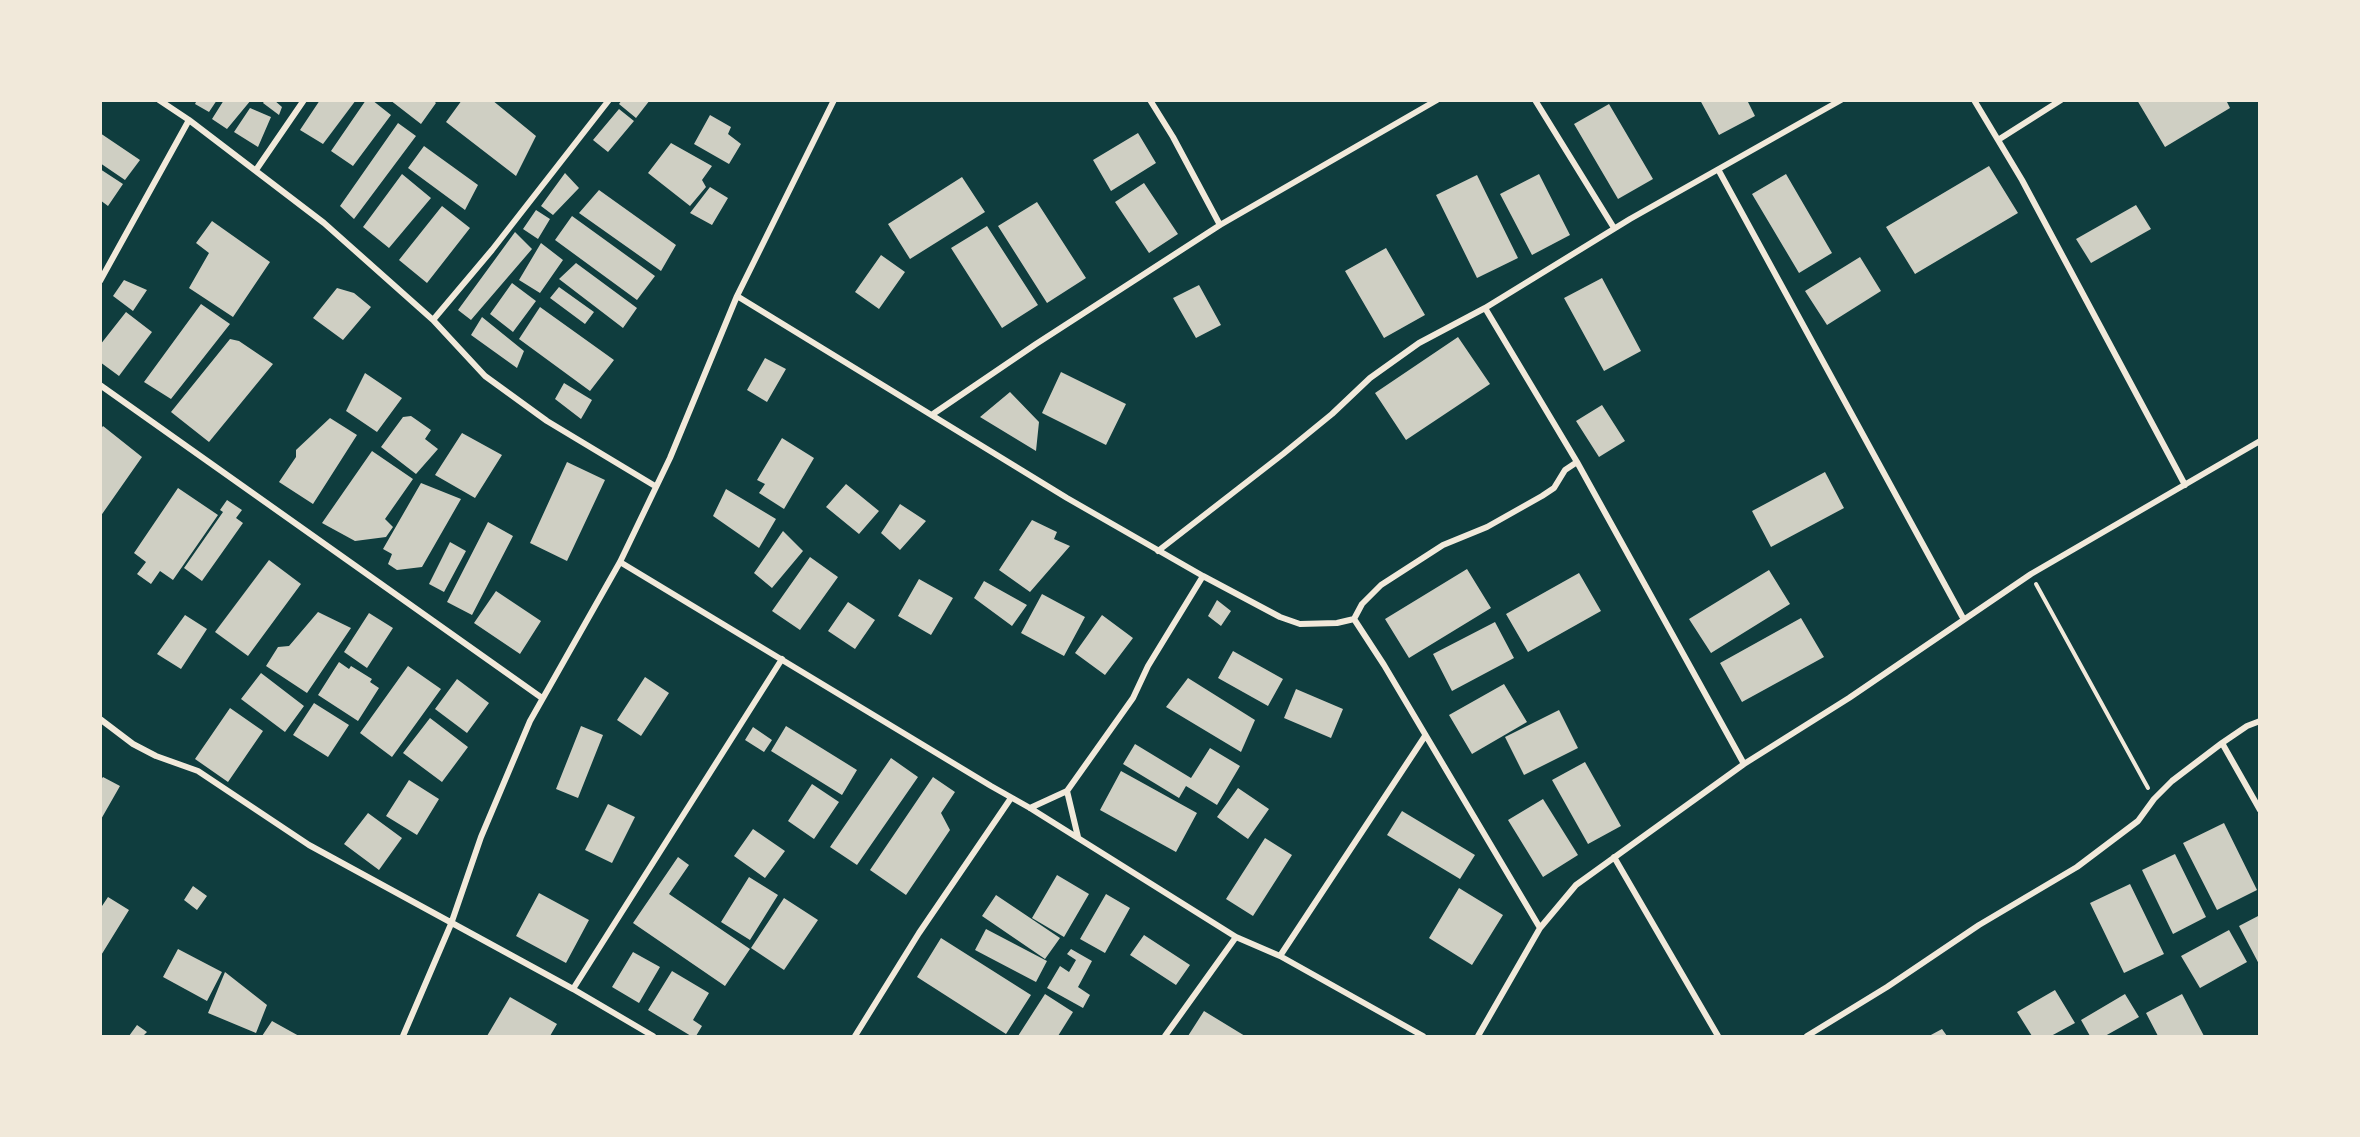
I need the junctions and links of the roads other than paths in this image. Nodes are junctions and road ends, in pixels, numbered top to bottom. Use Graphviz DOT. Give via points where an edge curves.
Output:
graph roads {
  1 [pos="159,100"];
  2 [pos="304,100"];
  3 [pos="609,100"];
  4 [pos="834,100"];
  5 [pos="1150,100"];
  6 [pos="1437,100"];
  7 [pos="1535,100"];
  8 [pos="1841,100"];
  9 [pos="1974,100"];
  10 [pos="2061,100"];
  11 [pos="189,120"];
  12 [pos="1998,140"];
  13 [pos="256,170"];
  14 [pos="1719,171"];
  15 [pos="1220,225"];
  16 [pos="1614,228"];
  17 [pos="100,280"];
  18 [pos="737,296"];
  19 [pos="1485,308"];
  20 [pos="433,320"];
  21 [pos="100,385"];
  22 [pos="933,414"];
  23 [pos="2259,441"];
  24 [pos="1577,462"];
  25 [pos="2185,485"];
  26 [pos="655,486"];
  27 [pos="1158,551"];
  28 [pos="620,562"];
  29 [pos="1203,576"];
  30 [pos="1963,618"];
  31 [pos="1354,619"];
  32 [pos="782,659"];
  33 [pos="542,698"];
  34 [pos="100,719"];
  35 [pos="2259,721"];
  36 [pos="1425,736"];
  37 [pos="2222,743"];
  38 [pos="1744,764"];
  39 [pos="1067,791"];
  40 [pos="1011,798"];
  41 [pos="1030,808"];
  42 [pos="2259,810"];
  43 [pos="1078,838"];
  44 [pos="1614,857"];
  45 [pos="451,924"];
  46 [pos="1540,928"];
  47 [pos="1236,937"];
  48 [pos="1280,956"];
  49 [pos="573,989"];
  50 [pos="403,1036"];
  51 [pos="653,1036"];
  52 [pos="855,1036"];
  53 [pos="1165,1036"];
  54 [pos="1423,1036"];
  55 [pos="1478,1036"];
  56 [pos="1718,1036"];
  57 [pos="1807,1036"];
  1 -- 11 [label="street"];
  2 -- 13 [label="street"];
  3 -- 20 [label="street"];
  4 -- 18 [label="street"];
  5 -- 15 [label="street"];
  6 -- 15 [label="street"];
  7 -- 16 [label="street"];
  8 -- 14 [label="street"];
  9 -- 12 [label="street"];
  10 -- 12 [label="street"];
  11 -- 13 [label="street"];
  11 -- 17 [label="street"];
  12 -- 25 [label="street"];
  13 -- 20 [label="street" via="324,223"];
  14 -- 16 [label="street"];
  14 -- 30 [label="street"];
  15 -- 22 [label="street"];
  16 -- 19 [label="street"];
  18 -- 22 [label="street"];
  18 -- 26 [label="street"];
  19 -- 24 [label="street"];
  19 -- 27 [label="street" via="1419,343 1370,378 1283,454"];
  20 -- 26 [label="street" via="485,376 547,421"];
  21 -- 33 [label="street"];
  22 -- 27 [label="street"];
  23 -- 25 [label="street"];
  24 -- 31 [label="street" via="1542,496 1487,527 1443,545 1382,585 1362,604"];
  24 -- 38 [label="street"];
  25 -- 30 [label="street"];
  26 -- 28 [label="street"];
  27 -- 29 [label="street"];
  28 -- 32 [label="street"];
  28 -- 33 [label="street"];
  29 -- 31 [label="street" via="1300,624"];
  29 -- 39 [label="street" via="1140,679 1133,698"];
  30 -- 38 [label="street" via="1849,698"];
  31 -- 36 [label="street"];
  32 -- 40 [label="street"];
  32 -- 49 [label="street"];
  33 -- 45 [label="street" via="481,837"];
  34 -- 45 [label="street" via="133,744 198,771 309,845"];
  35 -- 37 [label="street"];
  36 -- 46 [label="street"];
  36 -- 48 [label="street"];
  37 -- 42 [label="street"];
  37 -- 57 [label="street" via="2172,781 2138,821 2077,867"];
  38 -- 44 [label="street"];
  39 -- 41 [label="street"];
  39 -- 43 [label="street"];
  40 -- 41 [label="street"];
  40 -- 52 [label="street"];
  41 -- 43 [label="street"];
  43 -- 47 [label="street"];
  44 -- 46 [label="street" via="1576,885"];
  44 -- 56 [label="street"];
  45 -- 49 [label="street"];
  45 -- 50 [label="street"];
  46 -- 55 [label="street"];
  47 -- 48 [label="street"];
  47 -- 53 [label="street"];
  48 -- 54 [label="street"];
  49 -- 51 [label="street"];
}
